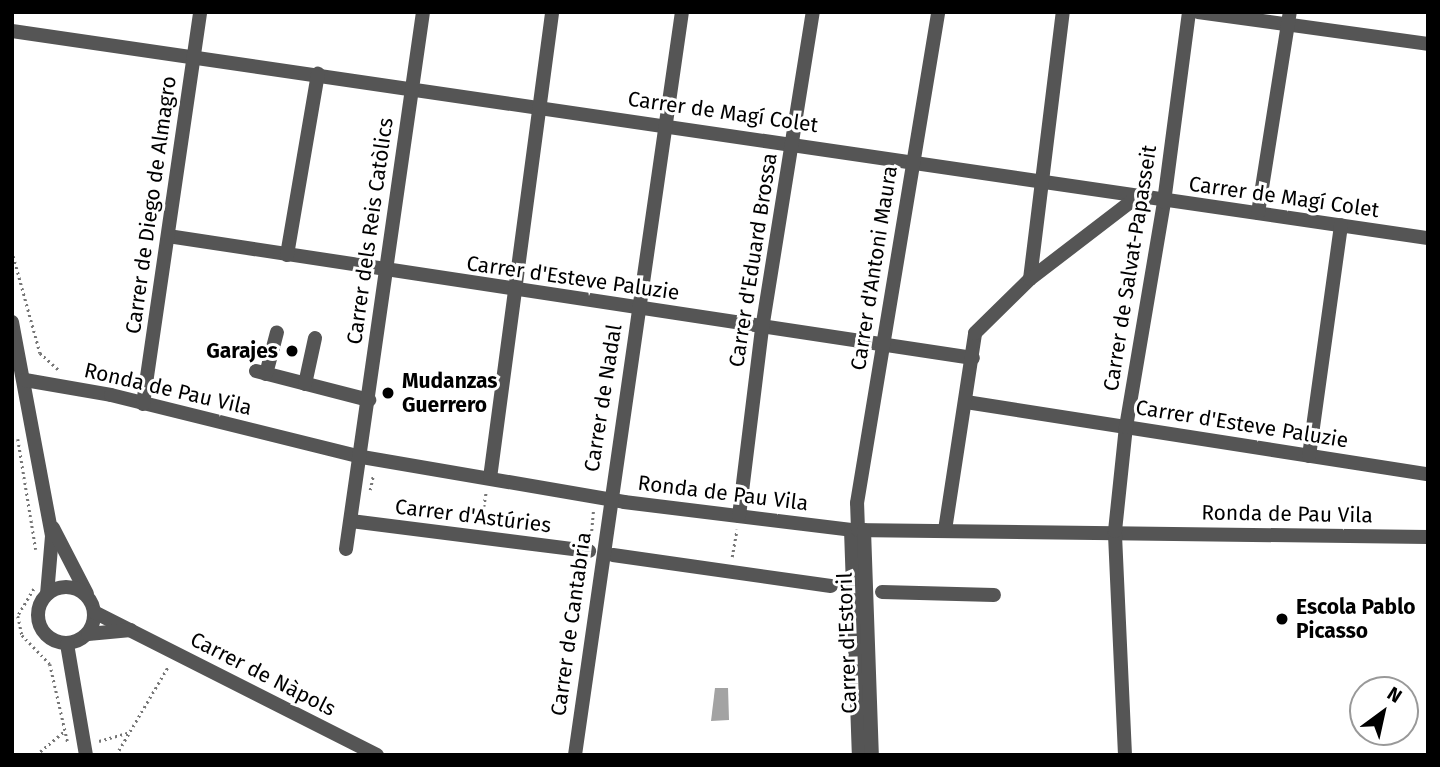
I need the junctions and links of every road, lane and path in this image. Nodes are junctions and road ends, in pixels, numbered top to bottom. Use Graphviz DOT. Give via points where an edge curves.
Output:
graph roads {
  1 [pos="200,12"];
  2 [pos="423,12"];
  3 [pos="552,12"];
  4 [pos="682,12"];
  5 [pos="813,12"];
  6 [pos="938,12"];
  7 [pos="1063,12"];
  8 [pos="1189,12"];
  9 [pos="1198,12"];
  10 [pos="1289,18"];
  11 [pos="12,31"];
  12 [pos="1428,44"];
  13 [pos="193,58"];
  14 [pos="318,74"];
  15 [pos="413,87"];
  16 [pos="541,106"];
  17 [pos="665,125"];
  18 [pos="792,142"];
  19 [pos="912,162"];
  20 [pos="1041,181"];
  21 [pos="1138,195"];
  22 [pos="1164,202"];
  23 [pos="1258,213"];
  24 [pos="1341,225"];
  25 [pos="168,236"];
  26 [pos="1428,238"];
  27 [pos="12,251"];
  28 [pos="287,255"];
  29 [pos="383,271"];
  30 [pos="1030,279"];
  31 [pos="513,291"];
  32 [pos="639,308"];
  33 [pos="12,322"];
  34 [pos="762,329"];
  35 [pos="277,332"];
  36 [pos="315,338"];
  37 [pos="884,344"];
  38 [pos="973,358"];
  39 [pos="64,373"];
  40 [pos="26,380"];
  41 [pos="306,384"];
  42 [pos="369,400"];
  43 [pos="967,402"];
  44 [pos="143,404"];
  45 [pos="1126,427"];
  46 [pos="16,431"];
  47 [pos="1309,456"];
  48 [pos="362,457"];
  49 [pos="1428,474"];
  50 [pos="488,485"];
  51 [pos="608,499"];
  52 [pos="49,521"];
  53 [pos="351,522"];
  54 [pos="738,522"];
  55 [pos="858,530"];
  56 [pos="945,530"];
  57 [pos="1115,531"];
  58 [pos="478,537"];
  59 [pos="1428,537"];
  60 [pos="346,549"];
  61 [pos="589,551"];
  62 [pos="36,552"];
  63 [pos="613,555"];
  64 [pos="730,572"];
  65 [pos="40,579"];
  66 [pos="831,586"];
  67 [pos="881,592"];
  68 [pos="47,594"];
  69 [pos="994,595"];
  70 [pos="91,605"];
  71 [pos="131,631"];
  72 [pos="88,634"];
  73 [pos="67,644"];
  74 [pos="169,665"];
  75 [pos="65,731"];
  76 [pos="130,732"];
  77 [pos="94,742"];
  78 [pos="36,755"];
  79 [pos="71,755"];
  80 [pos="86,755"];
  81 [pos="116,755"];
  82 [pos="377,755"];
  83 [pos="575,755"];
  84 [pos="859,755"];
  85 [pos="872,755"];
  86 [pos="1125,755"];
  1 -- 13 [label="street, Carrer de Diego de Almagro"];
  2 -- 15 [label="street, Carrer dels Reis Catòlics"];
  3 -- 16 [label="street"];
  4 -- 17 [label="street, Carrer de Nadal"];
  5 -- 18 [label="street, Carrer d'Eduard Brossa"];
  6 -- 19 [label="street, Carrer d'Antoni Maura"];
  7 -- 20 [label="street"];
  8 -- 22 [label="street, Carrer de Salvat-Papasseit"];
  9 -- 10 [label="street"];
  10 -- 12 [label="street"];
  10 -- 23 [label="street"];
  11 -- 13 [label="street, Carrer de Magí Colet"];
  13 -- 14 [label="street, Carrer de Magí Colet"];
  13 -- 25 [label="street, Carrer de Diego de Almagro"];
  14 -- 15 [label="street, Carrer de Magí Colet"];
  14 -- 28 [label="street"];
  15 -- 16 [label="street, Carrer de Magí Colet"];
  15 -- 29 [label="street, Carrer dels Reis Catòlics"];
  16 -- 17 [label="street, Carrer de Magí Colet"];
  16 -- 31 [label="street"];
  17 -- 18 [label="street, Carrer de Magí Colet"];
  17 -- 32 [label="street, Carrer de Nadal"];
  18 -- 19 [label="street, Carrer de Magí Colet"];
  18 -- 34 [label="street, Carrer d'Eduard Brossa"];
  19 -- 20 [label="street, Carrer de Magí Colet"];
  19 -- 37 [label="street, Carrer d'Antoni Maura"];
  20 -- 21 [label="street, Carrer de Magí Colet"];
  20 -- 30 [label="street"];
  21 -- 22 [label="street, Carrer de Magí Colet"];
  21 -- 30 [label="street"];
  22 -- 23 [label="street, Carrer de Magí Colet"];
  22 -- 45 [label="street, Carrer de Salvat-Papasseit"];
  23 -- 24 [label="street, Carrer de Magí Colet"];
  24 -- 26 [label="street, Carrer de Magí Colet"];
  24 -- 47 [label="street"];
  25 -- 28 [label="street, Carrer d'Esteve Paluzie"];
  25 -- 44 [label="street, Carrer de Diego de Almagro"];
  27 -- 39 [label="path" via="40,353"];
  28 -- 29 [label="street, Carrer d'Esteve Paluzie"];
  29 -- 31 [label="street, Carrer d'Esteve Paluzie"];
  29 -- 42 [label="street, Carrer dels Reis Catòlics"];
  30 -- 38 [label="street" via="979,325"];
  31 -- 32 [label="street, Carrer d'Esteve Paluzie"];
  31 -- 50 [label="street"];
  32 -- 34 [label="street, Carrer d'Esteve Paluzie"];
  32 -- 51 [label="street, Carrer de Nadal"];
  33 -- 40 [label="street"];
  34 -- 37 [label="street, Carrer d'Esteve Paluzie"];
  34 -- 54 [label="street, Carrer d'Eduard Brossa"];
  35 -- 41 [label="street" via="261,372"];
  36 -- 41 [label="street"];
  37 -- 38 [label="street, Carrer d'Esteve Paluzie"];
  37 -- 55 [label="street, Carrer d'Antoni Maura" via="857,503"];
  38 -- 43 [label="street"];
  40 -- 44 [label="street, Ronda de Pau Vila"];
  40 -- 52 [label="street"];
  41 -- 42 [label="street"];
  42 -- 48 [label="street, Carrer dels Reis Catòlics"];
  43 -- 45 [label="street, Carrer d'Esteve Paluzie"];
  43 -- 56 [label="street"];
  44 -- 48 [label="street, Ronda de Pau Vila"];
  45 -- 47 [label="street, Carrer d'Esteve Paluzie"];
  45 -- 57 [label="street, Carrer de Salvat-Papasseit"];
  46 -- 62 [label="path"];
  47 -- 49 [label="street, Carrer d'Esteve Paluzie"];
  48 -- 50 [label="street, Ronda de Pau Vila"];
  48 -- 53 [label="street, Carrer dels Reis Catòlics"];
  50 -- 51 [label="street, Ronda de Pau Vila"];
  50 -- 58 [label="path"];
  51 -- 54 [label="street, Ronda de Pau Vila"];
  51 -- 83 [label="street, Carrer de Cantabria"];
  52 -- 68 [label="street"];
  52 -- 70 [label="street"];
  53 -- 58 [label="street, Carrer d'Astúries"];
  53 -- 60 [label="street, Carrer dels Reis Catòlics"];
  54 -- 55 [label="street, Ronda de Pau Vila"];
  54 -- 64 [label="path"];
  55 -- 56 [label="street, Ronda de Pau Vila"];
  55 -- 84 [label="street, Carrer d'Estoril"];
  55 -- 85 [label="street, Carrer d'Estoril"];
  56 -- 57 [label="street, Ronda de Pau Vila"];
  57 -- 59 [label="street, Ronda de Pau Vila"];
  57 -- 86 [label="street, Carrer de Salvat-Papasseit"];
  58 -- 61 [label="street, Carrer d'Astúries"];
  63 -- 64 [label="street"];
  64 -- 66 [label="street"];
  65 -- 75 [label="path" via="18,616 22,635 50,664"];
  67 -- 69 [label="street"];
  68 -- 70 [label="street" via="64,587"];
  68 -- 73 [label="street" via="38,609 39,626 50,639"];
  70 -- 71 [label="street, Carrer de Nàpols"];
  70 -- 72 [label="street"];
  71 -- 72 [label="street"];
  71 -- 82 [label="street, Carrer de Nàpols"];
  72 -- 73 [label="street"];
  73 -- 80 [label="street"];
  74 -- 76 [label="path"];
  75 -- 78 [label="path"];
  75 -- 79 [label="path"];
  76 -- 77 [label="path"];
  76 -- 81 [label="path"];
}
